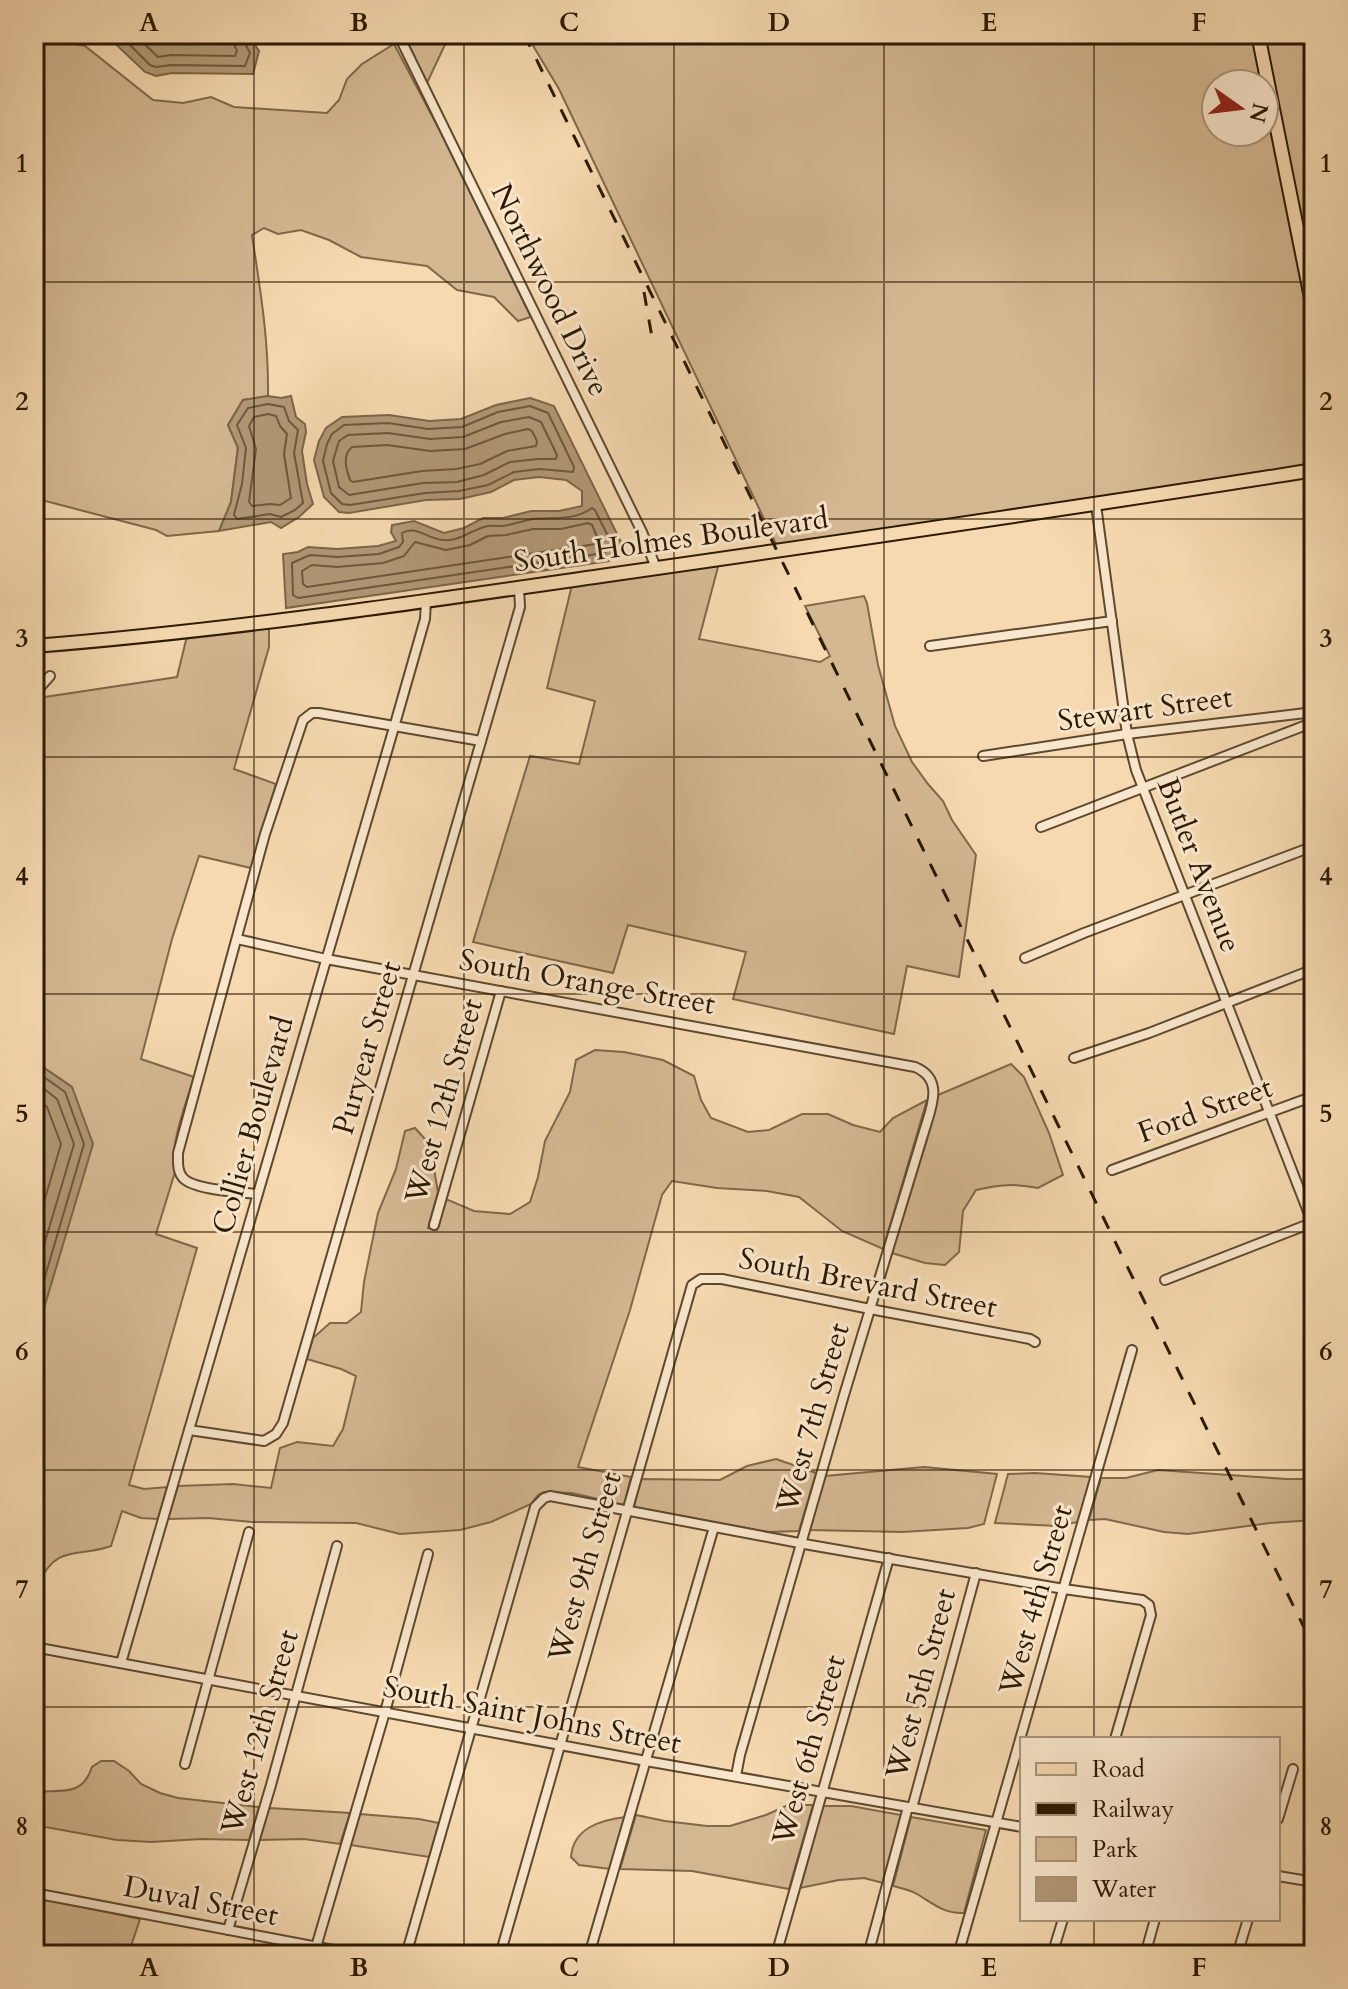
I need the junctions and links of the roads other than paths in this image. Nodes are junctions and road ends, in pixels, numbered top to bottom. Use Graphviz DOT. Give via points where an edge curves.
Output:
graph roads {
  1 [pos="398,34"];
  2 [pos="1258,34"];
  3 [pos="1314,313"];
  4 [pos="1314,470"];
  5 [pos="1096,505"];
  6 [pos="656,568"];
  7 [pos="519,588"];
  8 [pos="426,601"];
  9 [pos="1112,621"];
  10 [pos="34,646"];
  11 [pos="930,646"];
  12 [pos="50,676"];
  13 [pos="34,694"];
  14 [pos="1314,712"];
  15 [pos="1314,722"];
  16 [pos="395,724"];
  17 [pos="1127,734"];
  18 [pos="481,741"];
  19 [pos="983,756"];
  20 [pos="1142,789"];
  21 [pos="1041,827"];
  22 [pos="1314,846"];
  23 [pos="1185,895"];
  24 [pos="237,939"];
  25 [pos="1025,958"];
  26 [pos="326,959"];
  27 [pos="1314,969"];
  28 [pos="414,975"];
  29 [pos="501,991"];
  30 [pos="1227,1003"];
  31 [pos="1074,1058"];
  32 [pos="927,1074"];
  33 [pos="1314,1096"];
  34 [pos="1269,1113"];
  35 [pos="1112,1170"];
  36 [pos="257,1194"];
  37 [pos="1313,1224"];
  38 [pos="434,1225"];
  39 [pos="1165,1280"];
  40 [pos="692,1285"];
  41 [pos="870,1309"];
  42 [pos="1035,1342"];
  43 [pos="1132,1350"];
  44 [pos="189,1430"];
  45 [pos="628,1510"];
  46 [pos="714,1527"];
  47 [pos="249,1532"];
  48 [pos="801,1542"];
  49 [pos="337,1546"];
  50 [pos="428,1554"];
  51 [pos="889,1558"];
  52 [pos="976,1573"];
  53 [pos="1064,1589"];
  54 [pos="34,1647"];
  55 [pos="121,1663"];
  56 [pos="209,1679"];
  57 [pos="296,1695"];
  58 [pos="385,1712"];
  59 [pos="472,1728"];
  60 [pos="1021,1737"];
  61 [pos="1116,1737"];
  62 [pos="1020,1740"];
  63 [pos="560,1745"];
  64 [pos="646,1761"];
  65 [pos="185,1764"];
  66 [pos="1293,1769"];
  67 [pos="736,1776"];
  68 [pos="822,1792"];
  69 [pos="910,1808"];
  70 [pos="1280,1812"];
  71 [pos="996,1823"];
  72 [pos="1020,1827"];
  73 [pos="1280,1876"];
  74 [pos="1314,1882"];
  75 [pos="34,1893"];
  76 [pos="1062,1921"];
  77 [pos="1154,1921"];
  78 [pos="1247,1921"];
  79 [pos="228,1930"];
  80 [pos="316,1947"];
  81 [pos="360,1955"];
  82 [pos="406,1955"];
  83 [pos="500,1955"];
  84 [pos="589,1955"];
  85 [pos="776,1955"];
  86 [pos="868,1955"];
  87 [pos="958,1955"];
  88 [pos="1052,1955"];
  89 [pos="1145,1955"];
  90 [pos="1237,1955"];
  1 -- 6 [label="street, Northwood Drive"];
  2 -- 3 [label="main road"];
  4 -- 5 [label="main road, South Holmes Boulevard"];
  5 -- 6 [label="main road, South Holmes Boulevard"];
  5 -- 9 [label="street, Butler Avenue"];
  6 -- 7 [label="main road, South Holmes Boulevard"];
  7 -- 8 [label="main road, South Holmes Boulevard"];
  7 -- 18 [label="street, Puryear Street" via="520,607"];
  8 -- 10 [label="main road, South Holmes Boulevard"];
  8 -- 16 [label="street, Collier Boulevard"];
  9 -- 11 [label="street"];
  9 -- 17 [label="street, Butler Avenue"];
  12 -- 13 [label="street"];
  14 -- 17 [label="street, Stewart Street"];
  15 -- 20 [label="street"];
  16 -- 18 [label="street"];
  16 -- 24 [label="street" via="321,713 307,716 265,834"];
  16 -- 26 [label="street, Collier Boulevard"];
  17 -- 19 [label="street, Stewart Street"];
  17 -- 20 [label="street, Butler Avenue"];
  18 -- 28 [label="street, Puryear Street"];
  20 -- 21 [label="street"];
  20 -- 23 [label="street, Butler Avenue"];
  22 -- 23 [label="street"];
  23 -- 25 [label="street"];
  23 -- 30 [label="street, Butler Avenue"];
  24 -- 26 [label="street, South Orange Street"];
  24 -- 36 [label="street" via="178,1167 184,1179 201,1186"];
  26 -- 28 [label="street, South Orange Street"];
  26 -- 36 [label="street, Collier Boulevard"];
  27 -- 30 [label="street"];
  28 -- 29 [label="street, South Orange Street"];
  28 -- 44 [label="street, Puryear Street" via="283,1423 264,1441"];
  29 -- 32 [label="street, South Orange Street" via="915,1067"];
  29 -- 38 [label="street, West 12th Street"];
  30 -- 31 [label="street"];
  30 -- 34 [label="street, Butler Avenue"];
  32 -- 41 [label="street, West 7th Street" via="934,1092"];
  33 -- 34 [label="street, Ford Street"];
  34 -- 35 [label="street, Ford Street"];
  34 -- 37 [label="street, Butler Avenue"];
  36 -- 44 [label="street, Collier Boulevard"];
  37 -- 39 [label="street"];
  40 -- 41 [label="street, South Brevard Street" via="701,1279 722,1279"];
  40 -- 45 [label="street, West 9th Street"];
  41 -- 42 [label="street, South Brevard Street"];
  41 -- 48 [label="street, West 7th Street"];
  43 -- 53 [label="street, West 4th Street"];
  44 -- 55 [label="street, Collier Boulevard"];
  45 -- 46 [label="street"];
  45 -- 59 [label="street" via="558,1496 544,1498 535,1507"];
  45 -- 63 [label="street, West 9th Street"];
  46 -- 48 [label="street"];
  46 -- 64 [label="street"];
  47 -- 56 [label="street"];
  48 -- 51 [label="street"];
  48 -- 67 [label="street, West 7th Street"];
  49 -- 57 [label="street, West 12th Street"];
  50 -- 58 [label="street"];
  51 -- 52 [label="street"];
  51 -- 68 [label="street, West 6th Street"];
  52 -- 53 [label="street"];
  52 -- 69 [label="street, West 5th Street"];
  53 -- 60 [label="street, West 4th Street"];
  53 -- 61 [label="street" via="1149,1605 1151,1615"];
  54 -- 55 [label="street, South Saint Johns Street"];
  55 -- 56 [label="street, South Saint Johns Street"];
  56 -- 57 [label="street, South Saint Johns Street"];
  56 -- 65 [label="street"];
  57 -- 58 [label="street, South Saint Johns Street"];
  57 -- 79 [label="street, West 12th Street"];
  58 -- 59 [label="street, South Saint Johns Street"];
  58 -- 80 [label="street"];
  59 -- 63 [label="street, South Saint Johns Street"];
  59 -- 82 [label="street"];
  62 -- 71 [label="street, West 4th Street"];
  63 -- 64 [label="street, South Saint Johns Street"];
  63 -- 83 [label="street, West 9th Street"];
  64 -- 67 [label="street, South Saint Johns Street"];
  64 -- 84 [label="street"];
  66 -- 70 [label="street"];
  67 -- 68 [label="street, South Saint Johns Street"];
  68 -- 69 [label="street, South Saint Johns Street"];
  68 -- 85 [label="street, West 6th Street"];
  69 -- 71 [label="street, South Saint Johns Street"];
  69 -- 86 [label="street, West 5th Street"];
  71 -- 72 [label="street, South Saint Johns Street"];
  71 -- 87 [label="street, West 4th Street"];
  73 -- 74 [label="street"];
  75 -- 79 [label="street, Duval Street"];
  76 -- 88 [label="street"];
  77 -- 89 [label="street"];
  78 -- 90 [label="street"];
  79 -- 80 [label="street, Duval Street"];
  80 -- 81 [label="street, Duval Street"];
}
